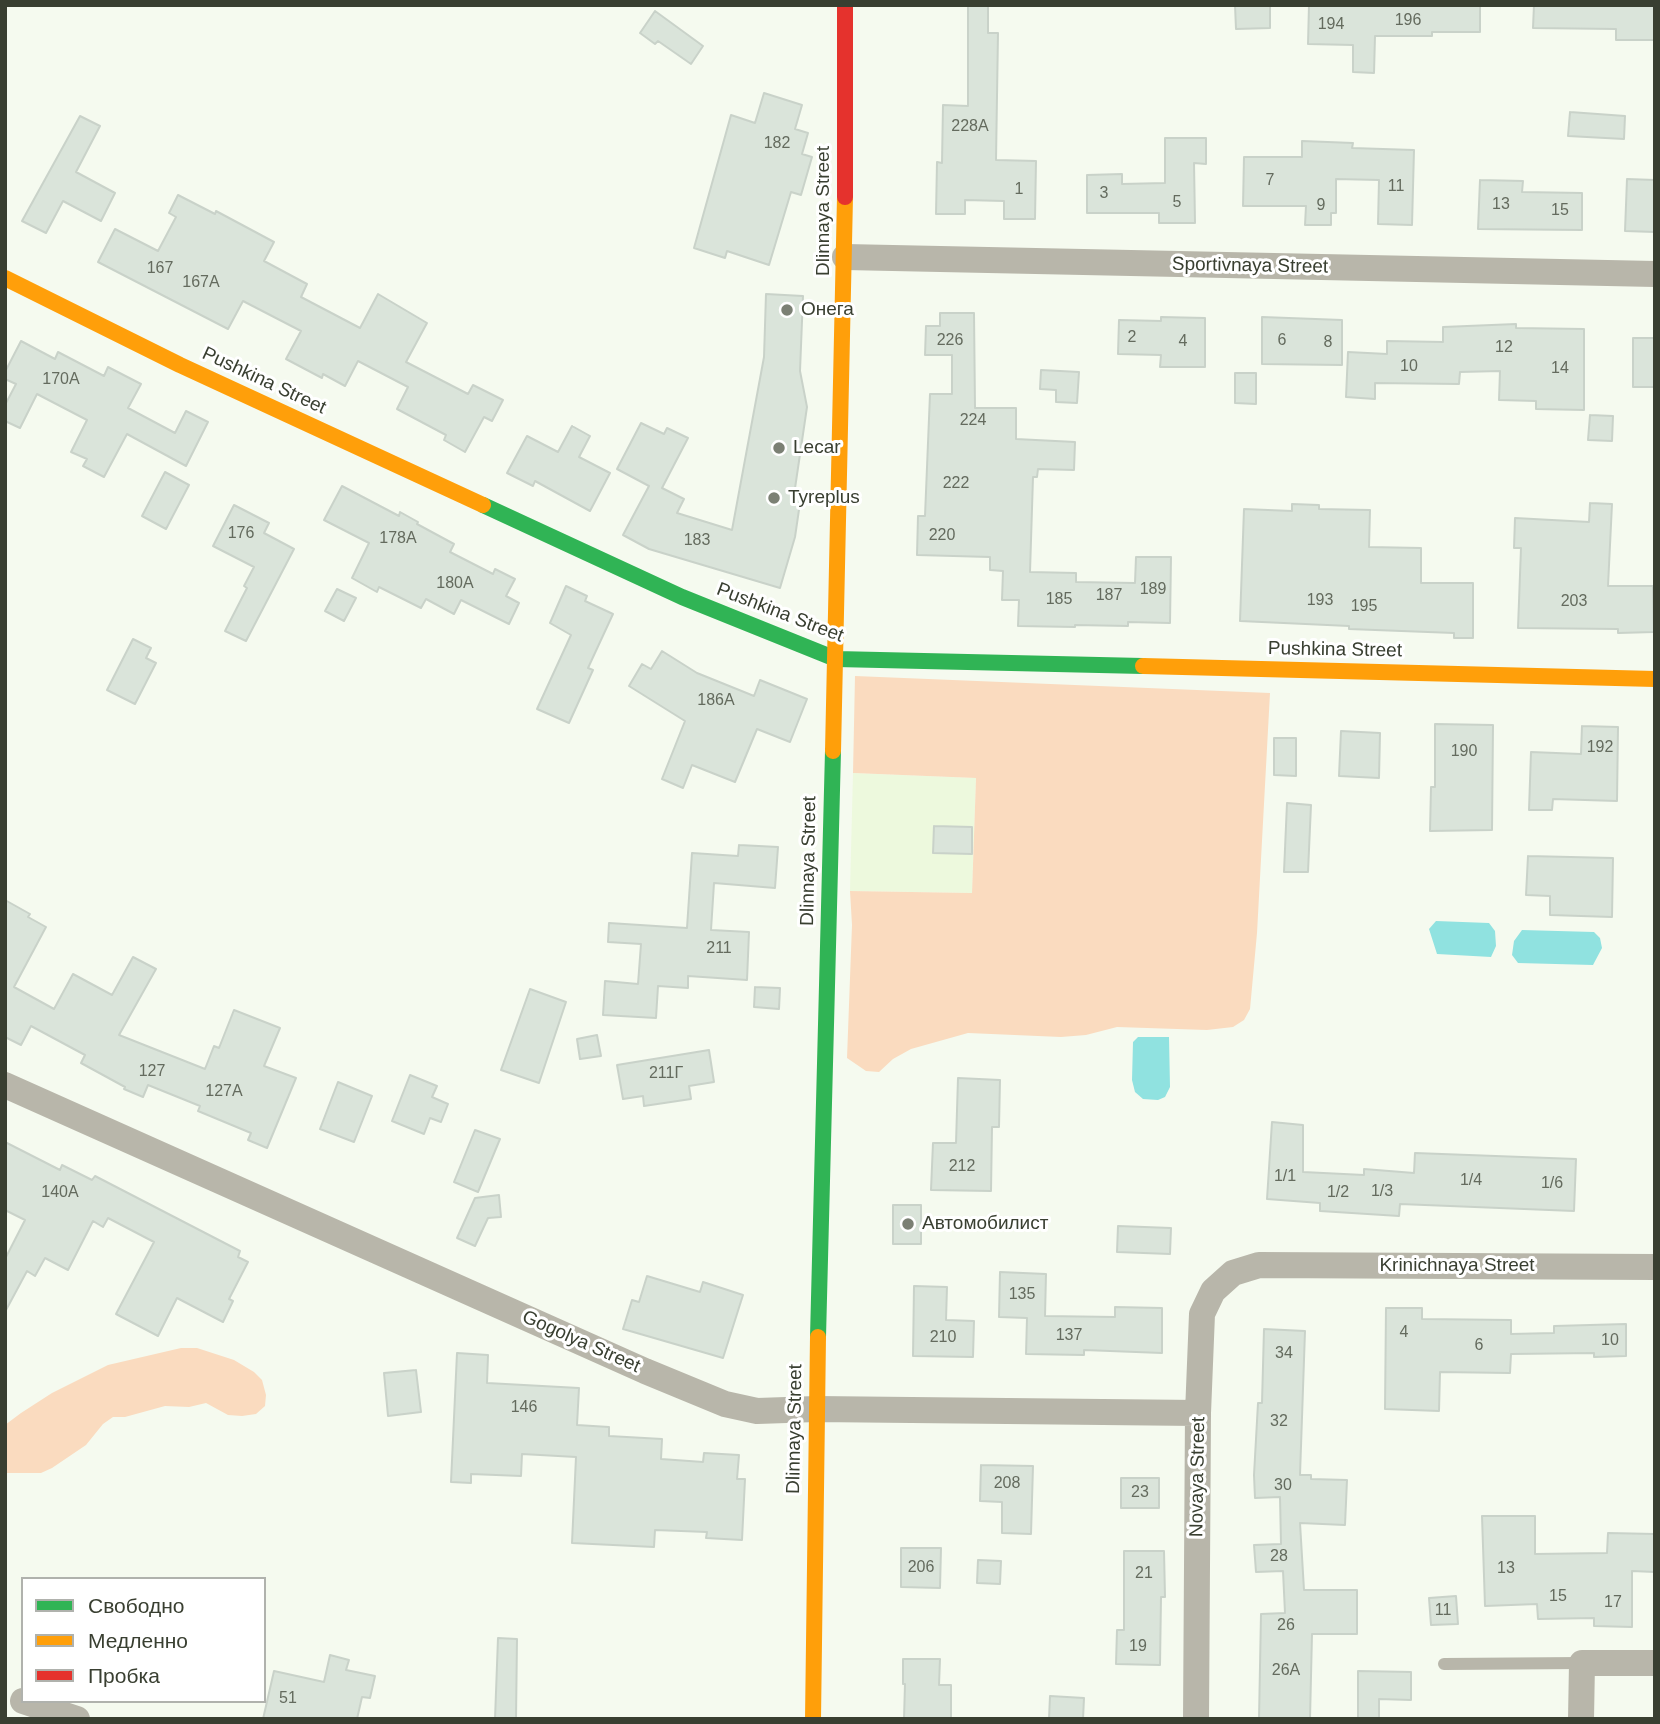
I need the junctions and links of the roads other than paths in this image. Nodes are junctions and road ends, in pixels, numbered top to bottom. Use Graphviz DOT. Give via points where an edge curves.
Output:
graph roads {
  1 [pos="845,5"];
  2 [pos="845,257"];
  3 [pos="1655,274"];
  4 [pos="5,278"];
  5 [pos="836,659"];
  6 [pos="1655,679"];
  7 [pos="5,1085"];
  8 [pos="1259,1265"];
  9 [pos="1655,1267"];
  10 [pos="816,1409"];
  11 [pos="1198,1413"];
  12 [pos="1655,1663"];
  13 [pos="1444,1664"];
  14 [pos="1582,1664"];
  15 [pos="29,1703"];
  16 [pos="77,1719"];
  17 [pos="813,1719"];
  18 [pos="1195,1719"];
  19 [pos="1581,1719"];
  1 -- 2 [label="street, Dlinnaya Street"];
  2 -- 3 [label="street, Sportivnaya Street"];
  2 -- 5 [label="street, Dlinnaya Street"];
  4 -- 5 [label="street, Pushkina Street" via="180,366 657,586"];
  5 -- 6 [label="street, Pushkina Street"];
  5 -- 10 [label="street, Dlinnaya Street"];
  7 -- 10 [label="street, Gogolya Street" via="725,1404 757,1411"];
  8 -- 9 [label="street, Krinichnaya Street"];
  8 -- 11 [label="street, Novaya Street" via="1233,1272 1213,1291 1202,1314"];
  10 -- 11 [label="street, Gogolya Street"];
  10 -- 17 [label="street, Dlinnaya Street"];
  11 -- 18 [label="street, Novaya Street"];
  12 -- 14 [label="street"];
  13 -- 14 [label="lane"];
  14 -- 19 [label="street"];
  15 -- 16 [label="street"];
}
